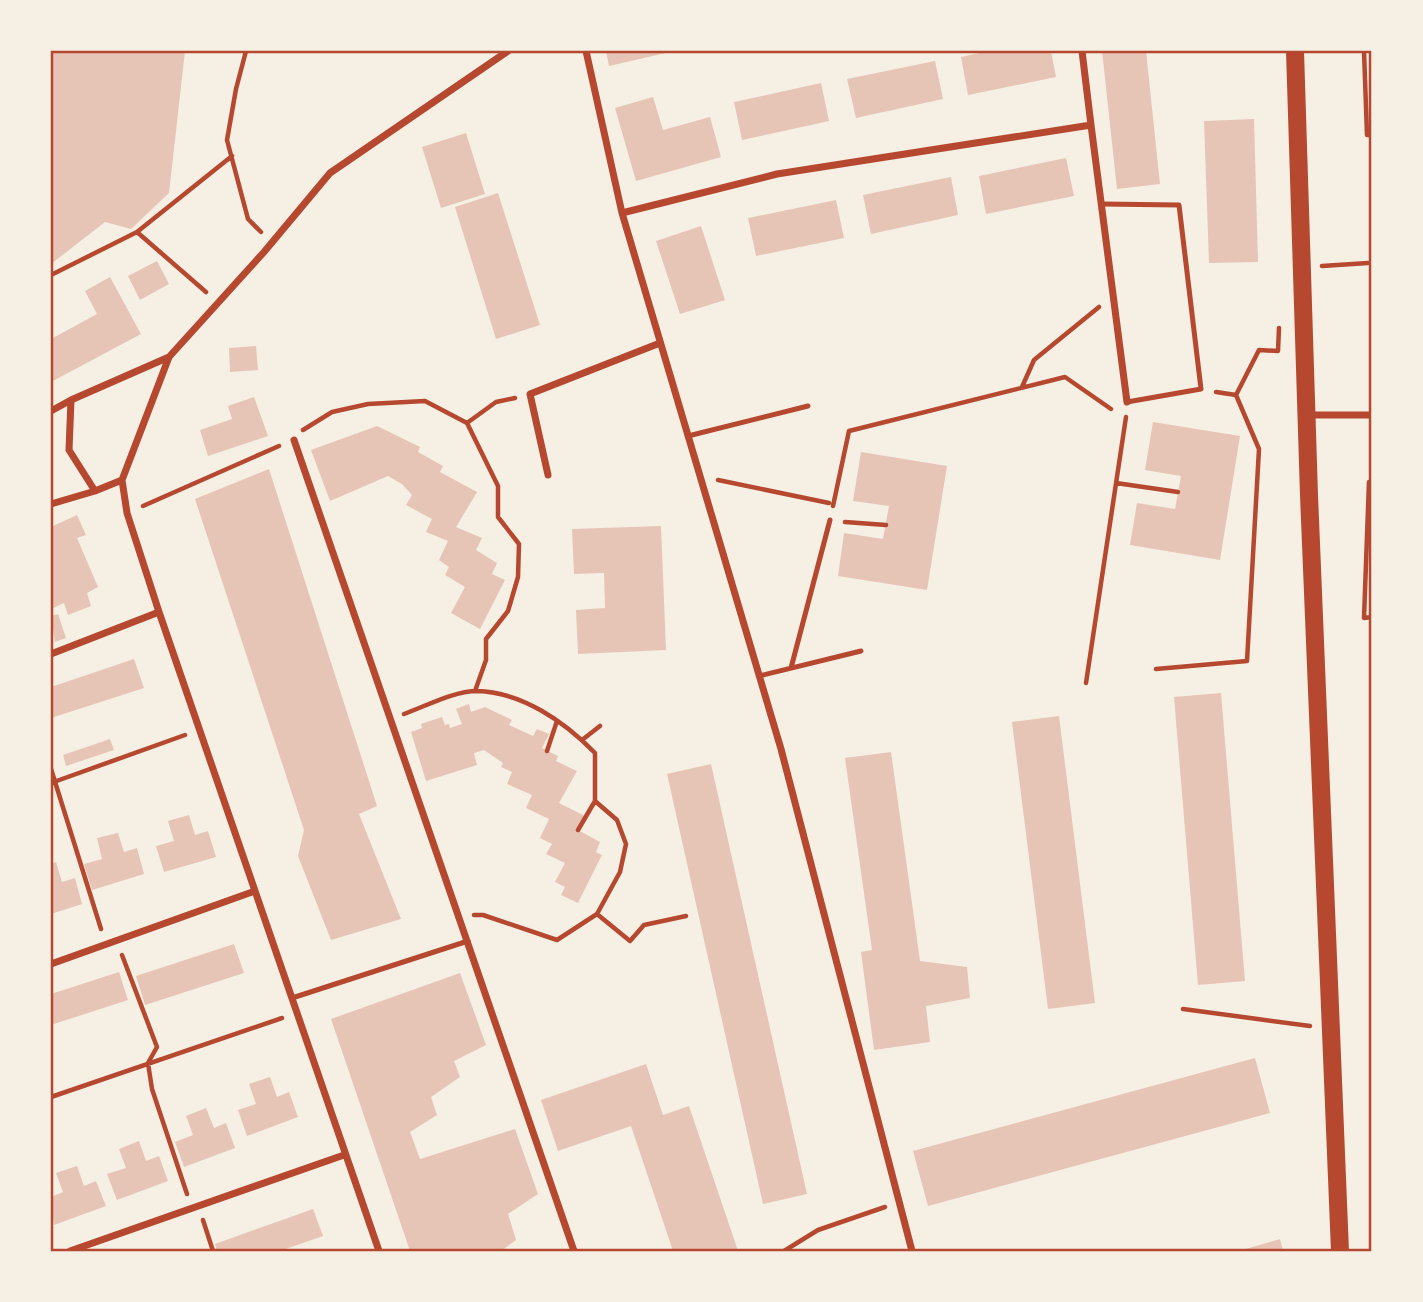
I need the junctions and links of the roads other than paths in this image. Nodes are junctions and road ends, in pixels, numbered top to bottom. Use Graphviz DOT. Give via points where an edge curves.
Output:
graph roads {
  1 [pos="508,51"];
  2 [pos="586,51"];
  3 [pos="1082,51"];
  4 [pos="1295,51"];
  5 [pos="1091,125"];
  6 [pos="1101,204"];
  7 [pos="622,213"];
  8 [pos="660,343"];
  9 [pos="169,357"];
  10 [pos="71,400"];
  11 [pos="1127,402"];
  12 [pos="808,405"];
  13 [pos="51,411"];
  14 [pos="1308,415"];
  15 [pos="1372,415"];
  16 [pos="688,436"];
  17 [pos="294,440"];
  18 [pos="548,475"];
  19 [pos="122,480"];
  20 [pos="95,491"];
  21 [pos="51,504"];
  22 [pos="830,520"];
  23 [pos="159,612"];
  24 [pos="861,651"];
  25 [pos="51,654"];
  26 [pos="791,668"];
  27 [pos="759,676"];
  28 [pos="256,891"];
  29 [pos="468,941"];
  30 [pos="51,964"];
  31 [pos="292,998"];
  32 [pos="344,1155"];
  33 [pos="70,1251"];
  34 [pos="379,1251"];
  35 [pos="574,1251"];
  36 [pos="912,1251"];
  37 [pos="1340,1251"];
  1 -- 9 [label="street" via="330,173"];
  2 -- 7 [label="street"];
  3 -- 5 [label="street"];
  4 -- 14 [label="main road"];
  5 -- 6 [label="street"];
  5 -- 7 [label="street" via="777,174"];
  6 -- 11 [label="street"];
  6 -- 11 [label="lane" via="1180,205 1201,389"];
  7 -- 8 [label="street"];
  8 -- 16 [label="street"];
  8 -- 18 [label="street" via="530,394"];
  9 -- 10 [label="street"];
  9 -- 19 [label="street"];
  10 -- 13 [label="street"];
  10 -- 20 [label="street" via="69,450"];
  12 -- 16 [label="lane"];
  14 -- 15 [label="street"];
  14 -- 37 [label="main road"];
  16 -- 27 [label="street"];
  17 -- 29 [label="street"];
  19 -- 20 [label="street"];
  19 -- 23 [label="street" via="127,513"];
  20 -- 21 [label="street"];
  22 -- 26 [label="lane"];
  23 -- 25 [label="street"];
  23 -- 28 [label="street"];
  24 -- 26 [label="lane"];
  26 -- 27 [label="lane"];
  27 -- 36 [label="street"];
  28 -- 30 [label="street"];
  28 -- 31 [label="street"];
  29 -- 31 [label="lane"];
  29 -- 35 [label="street"];
  31 -- 32 [label="street"];
  32 -- 33 [label="street"];
  32 -- 34 [label="street"];
}
